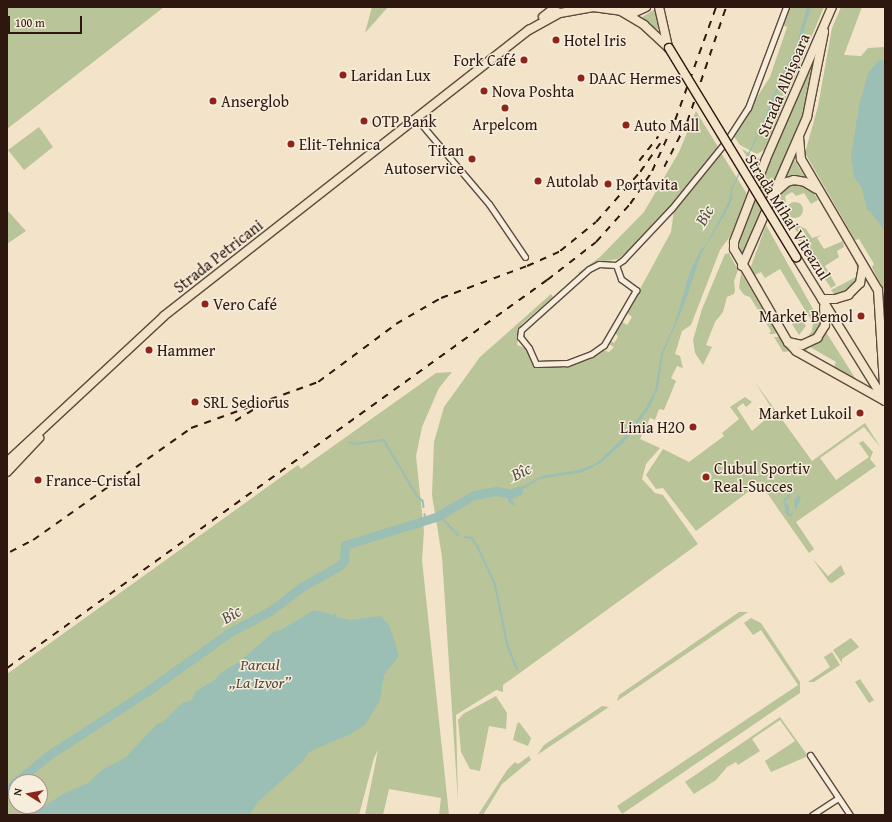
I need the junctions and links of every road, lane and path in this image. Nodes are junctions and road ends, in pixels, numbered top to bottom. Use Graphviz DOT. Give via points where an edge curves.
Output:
graph roads {
  1 [pos="556,7"];
  2 [pos="646,7"];
  3 [pos="659,7"];
  4 [pos="786,7"];
  5 [pos="832,7"];
  6 [pos="618,9"];
  7 [pos="828,16"];
  8 [pos="529,30"];
  9 [pos="668,47"];
  10 [pos="811,52"];
  11 [pos="819,58"];
  12 [pos="416,118"];
  13 [pos="799,137"];
  14 [pos="818,190"];
  15 [pos="774,195"];
  16 [pos="750,250"];
  17 [pos="525,257"];
  18 [pos="616,265"];
  19 [pos="742,266"];
  20 [pos="863,266"];
  21 [pos="748,275"];
  22 [pos="822,299"];
  23 [pos="788,342"];
  24 [pos="885,401"];
  25 [pos="48,426"];
  26 [pos="7,462"];
  27 [pos="7,472"];
  28 [pos="810,755"];
  29 [pos="838,798"];
  30 [pos="812,815"];
  31 [pos="850,815"];
  1 -- 8 [label="main road, Strada Petricani"];
  2 -- 6 [label="main road" via="635,12"];
  3 -- 9 [label="main road, Strada Mihai Viteazul"];
  4 -- 18 [label="street" via="744,115 660,223"];
  5 -- 7 [label="main road, Strada Albișoara"];
  6 -- 8 [label="main road, Strada Petricani" via="573,9 552,16"];
  6 -- 9 [label="main road, Strada Mihai Viteazul" via="640,22"];
  7 -- 10 [label="main road, Strada Albișoara"];
  7 -- 11 [label="main road, Strada Albișoara"];
  8 -- 12 [label="main road, Strada Petricani"];
  9 -- 22 [label="main road, Strada Mihai Viteazul, bridge"];
  10 -- 11 [label="main road"];
  10 -- 19 [label="main road, Strada Albișoara" via="734,241 736,255"];
  11 -- 13 [label="main road, Strada Albișoara" via="811,105"];
  12 -- 17 [label="street" via="489,204"];
  12 -- 25 [label="main road, Strada Petricani" via="148,330"];
  13 -- 14 [label="main road" via="801,159"];
  13 -- 15 [label="main road, Strada Albișoara"];
  14 -- 15 [label="main road" via="805,182 794,180 782,185"];
  14 -- 20 [label="main road"];
  15 -- 16 [label="main road, Strada Albișoara"];
  16 -- 19 [label="main road, Strada Albișoara"];
  16 -- 21 [label="main road"];
  18 -- 18 [label="street" via="621,279 636,290 604,345 574,361 536,364 529,348 520,337 521,330 588,269 599,264"];
  19 -- 21 [label="main road"];
  20 -- 22 [label="main road" via="860,283 848,295"];
  20 -- 24 [label="main road" via="878,290 881,301"];
  21 -- 23 [label="main road"];
  22 -- 23 [label="main road" via="826,320 821,334 806,344"];
  22 -- 24 [label="main road, Strada Mihai Viteazul"];
  23 -- 24 [label="main road" via="796,351"];
  25 -- 26 [label="main road, Strada Petricani"];
  25 -- 27 [label="main road, Strada Petricani" via="30,450"];
  28 -- 29 [label="street"];
  29 -- 30 [label="street"];
  29 -- 31 [label="street"];
}
